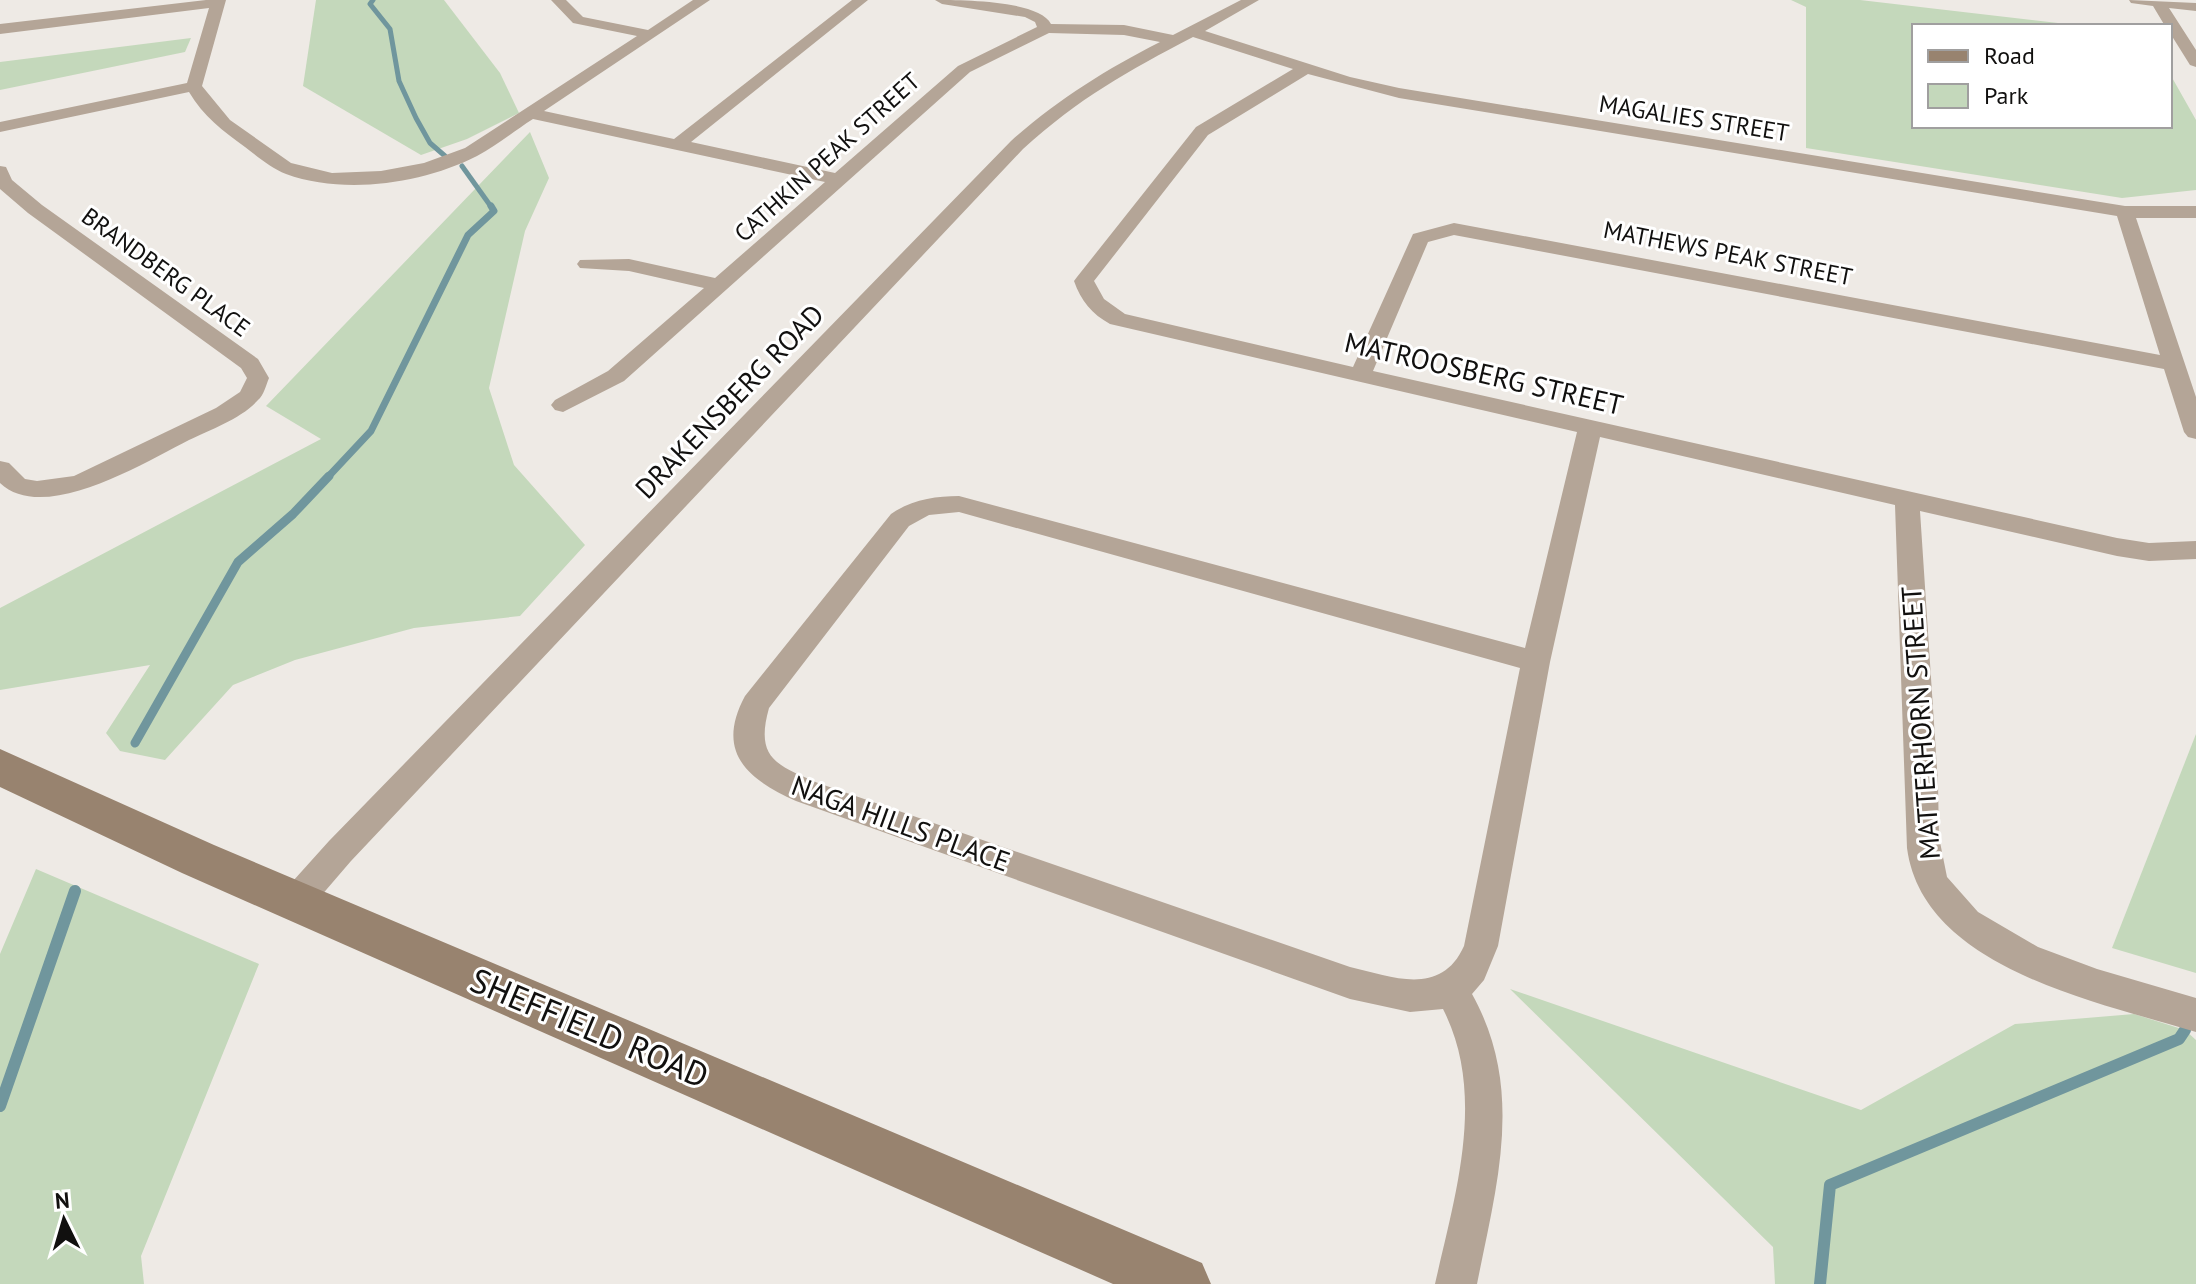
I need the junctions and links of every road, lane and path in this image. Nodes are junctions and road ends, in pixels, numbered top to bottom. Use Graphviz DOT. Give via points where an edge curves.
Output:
graph roads {
  1 [pos="558,0"];
  2 [pos="703,0"];
  3 [pos="861,0"];
  4 [pos="942,0"];
  5 [pos="1252,0"];
  6 [pos="2136,0"];
  7 [pos="2157,1"];
  8 [pos="218,2"];
  9 [pos="33,5"];
  10 [pos="2196,7"];
  11 [pos="2172,24"];
  12 [pos="2172,24"];
  13 [pos="20,27"];
  14 [pos="1045,28"];
  15 [pos="0,29"];
  16 [pos="652,35"];
  17 [pos="1182,36"];
  18 [pos="2196,62"];
  19 [pos="1306,68"];
  20 [pos="194,86"];
  21 [pos="533,114"];
  22 [pos="0,127"];
  23 [pos="678,144"];
  24 [pos="0,171"];
  25 [pos="838,179"];
  26 [pos="2125,212"];
  27 [pos="2196,212"];
  28 [pos="587,264"];
  29 [pos="718,285"];
  30 [pos="2174,364"];
  31 [pos="1360,375"];
  32 [pos="563,405"];
  33 [pos="1590,427"];
  34 [pos="2196,432"];
  35 [pos="0,469"];
  36 [pos="1907,501"];
  37 [pos="2196,550"];
  38 [pos="1536,662"];
  39 [pos="0,767"];
  40 [pos="296,901"];
  41 [pos="1451,989"];
  42 [pos="2196,1015"];
  43 [pos="1181,1284"];
  44 [pos="1456,1284"];
  1 -- 16 [label="street" via="578,20"];
  2 -- 16 [label="street"];
  3 -- 23 [label="street"];
  4 -- 14 [label="street" via="1029,13"];
  5 -- 17 [label="street, DRAKENSBERG ROAD"];
  6 -- 7 [label="street"];
  7 -- 10 [label="street"];
  7 -- 12 [label="street"];
  8 -- 13 [label="street"];
  8 -- 20 [label="street"];
  9 -- 13 [label="street"];
  11 -- 18 [label="street"];
  13 -- 15 [label="street"];
  14 -- 17 [label="street, MAGALIES STREET"];
  14 -- 25 [label="street, CATHKIN PEAK STREET" via="964,69"];
  16 -- 21 [label="street"];
  17 -- 19 [label="street, MAGALIES STREET"];
  17 -- 40 [label="street, DRAKENSBERG ROAD" via="1101,79 1017,145"];
  19 -- 26 [label="street, MAGALIES STREET" via="1399,93"];
  19 -- 31 [label="street, MATROOSBERG STREET" via="1202,131 1084,281 1098,307 1118,319"];
  20 -- 21 [label="street" via="218,121 288,169 334,179 441,163"];
  20 -- 22 [label="street"];
  21 -- 23 [label="street"];
  23 -- 25 [label="street"];
  24 -- 35 [label="street, BRANDBERG PLACE" via="3,182 35,209 250,364 258,378 250,396 224,413 78,483 18,486"];
  25 -- 29 [label="street, CATHKIN PEAK STREET"];
  26 -- 27 [label="street, MAGALIES STREET"];
  26 -- 30 [label="street"];
  28 -- 29 [label="street" via="629,265"];
  29 -- 32 [label="street, CATHKIN PEAK STREET" via="616,376"];
  30 -- 31 [label="street, MATHEWS PEAK STREET" via="1454,229 1420,238"];
  30 -- 34 [label="street"];
  31 -- 33 [label="street, MATROOSBERG STREET"];
  33 -- 36 [label="street, MATROOSBERG STREET"];
  33 -- 38 [label="street"];
  36 -- 37 [label="street, MATROOSBERG STREET" via="2117,547"];
  36 -- 42 [label="street, MATTERHORN STREET" via="1922,837 1934,886 1960,918 2014,955"];
  38 -- 41 [label="street" via="1481,946 1474,969"];
  38 -- 41 [label="street, NAGA HILLS PLACE" via="959,504 938,505 900,520 755,704 749,721 750,757 770,775 807,792 1350,983 1414,998"];
  39 -- 40 [label="street, SHEFFIELD ROAD"];
  40 -- 43 [label="street, SHEFFIELD ROAD"];
  41 -- 44 [label="street" via="1480,1052 1484,1088 1478,1172"];
}
